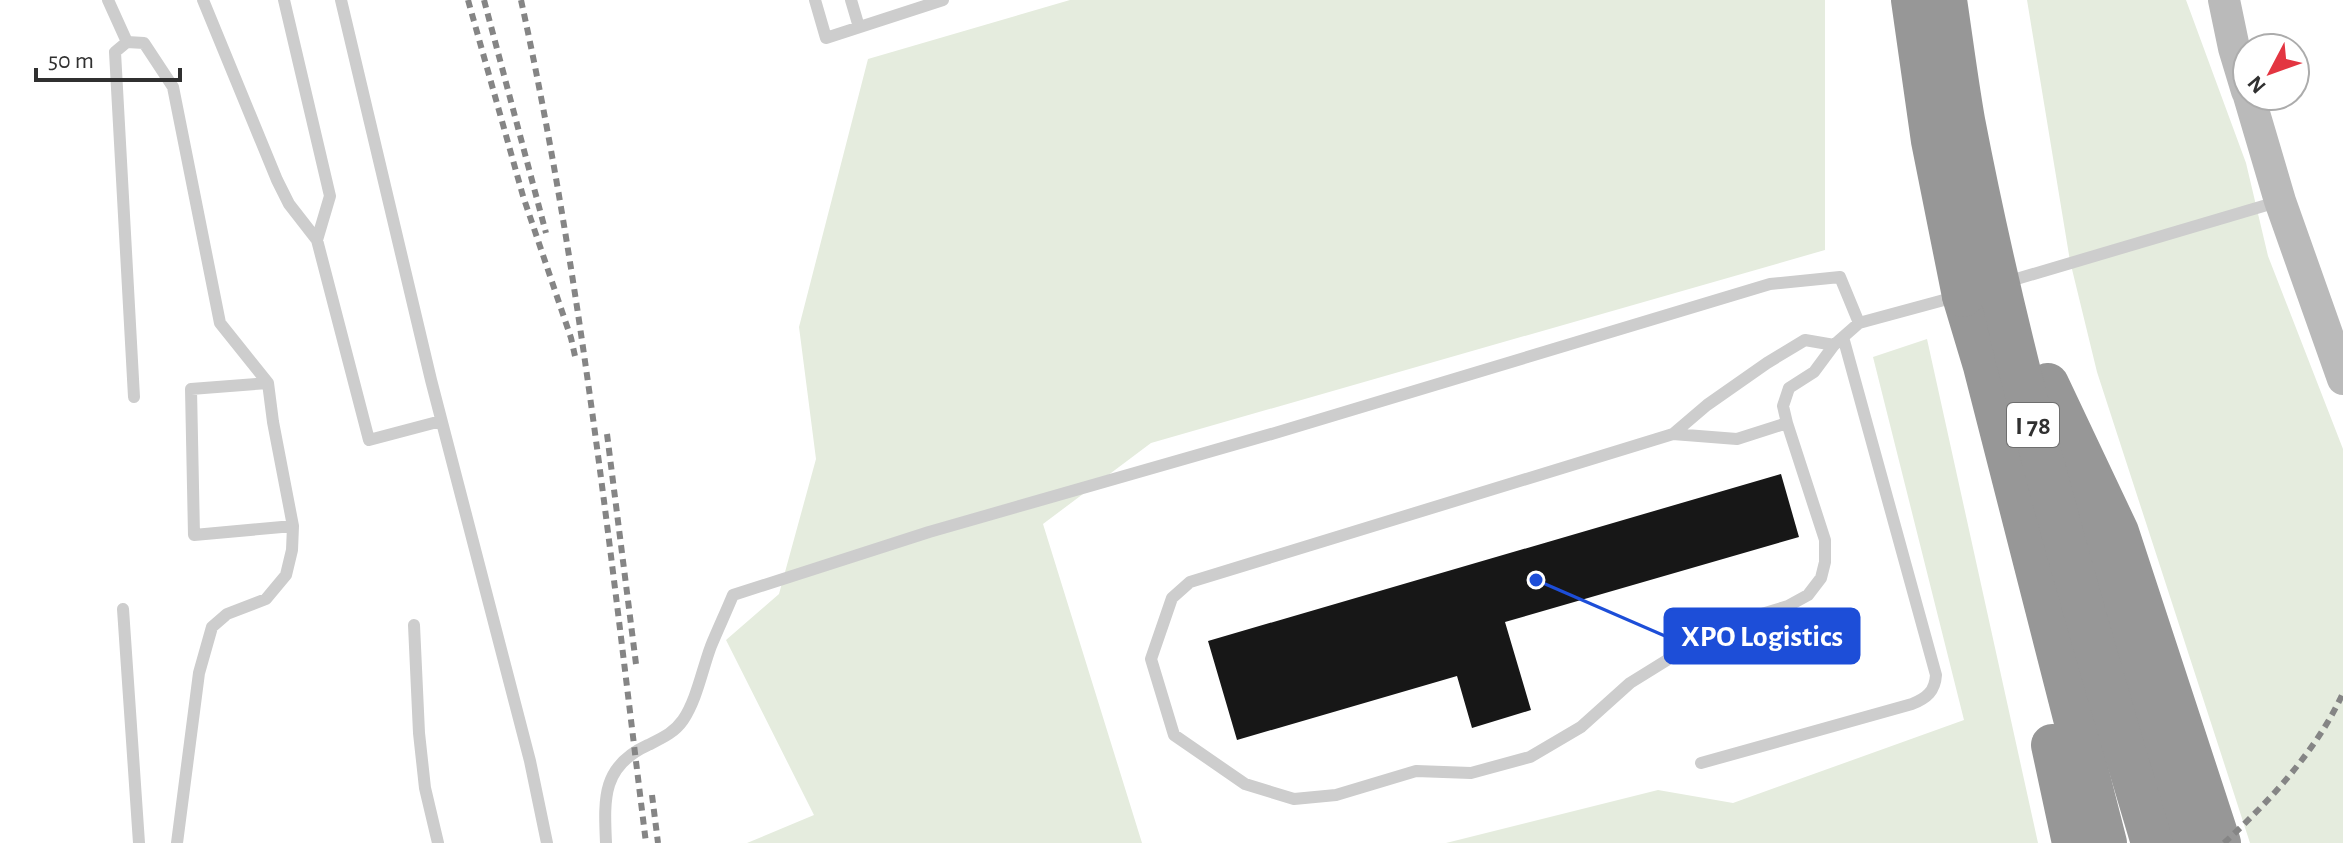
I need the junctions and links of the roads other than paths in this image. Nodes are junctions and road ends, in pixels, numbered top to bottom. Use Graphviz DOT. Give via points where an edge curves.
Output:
graph roads {
  1 [pos="108,0"];
  2 [pos="203,0"];
  3 [pos="284,0"];
  4 [pos="341,0"];
  5 [pos="815,0"];
  6 [pos="851,0"];
  7 [pos="943,0"];
  8 [pos="1912,0"];
  9 [pos="1946,0"];
  10 [pos="1970,0"];
  11 [pos="2224,0"];
  12 [pos="900,6"];
  13 [pos="859,27"];
  14 [pos="2231,34"];
  15 [pos="127,42"];
  16 [pos="2253,112"];
  17 [pos="2280,201"];
  18 [pos="317,240"];
  19 [pos="1963,296"];
  20 [pos="1859,323"];
  21 [pos="1838,341"];
  22 [pos="2343,379"];
  23 [pos="268,383"];
  24 [pos="2048,384"];
  25 [pos="134,397"];
  26 [pos="441,421"];
  27 [pos="1787,423"];
  28 [pos="1673,434"];
  29 [pos="293,526"];
  30 [pos="123,609"];
  31 [pos="414,625"];
  32 [pos="2152,752"];
  33 [pos="1701,763"];
  34 [pos="139,843"];
  35 [pos="177,843"];
  36 [pos="438,843"];
  37 [pos="547,843"];
  38 [pos="606,843"];
  39 [pos="2073,843"];
  40 [pos="2106,843"];
  41 [pos="2152,843"];
  42 [pos="2179,843"];
  43 [pos="2192,843"];
  44 [pos="2220,843"];
  1 -- 15 [label="lane"];
  2 -- 18 [label="lane" via="277,180"];
  3 -- 18 [label="lane" via="330,196"];
  4 -- 26 [label="lane"];
  5 -- 13 [label="lane" via="826,38"];
  6 -- 13 [label="lane"];
  7 -- 12 [label="lane"];
  8 -- 19 [label="highway, bridge" via="1932,141"];
  9 -- 41 [label="highway, I 78, bridge" via="1964,119 2023,384"];
  10 -- 24 [label="highway, I 78"];
  11 -- 14 [label="main road"];
  12 -- 13 [label="lane"];
  15 -- 23 [label="lane" via="144,43 173,87 220,323"];
  15 -- 25 [label="lane" via="115,52"];
  16 -- 17 [label="main road"];
  17 -- 20 [label="lane"];
  17 -- 22 [label="main road"];
  18 -- 26 [label="lane" via="369,440"];
  19 -- 39 [label="highway" via="1971,369"];
  19 -- 40 [label="highway"];
  20 -- 21 [label="lane"];
  20 -- 38 [label="lane" via="1840,277 1770,284 929,532 733,595 682,722 624,759 609,779"];
  21 -- 27 [label="lane" via="1814,372 1789,388 1783,406"];
  21 -- 28 [label="lane" via="1805,340"];
  21 -- 33 [label="lane" via="1936,684 1912,704"];
  23 -- 29 [label="lane"];
  23 -- 29 [label="lane" via="191,389 194,535"];
  24 -- 32 [label="highway, I 78" via="2092,555"];
  24 -- 44 [label="highway" via="2118,532"];
  26 -- 37 [label="lane"];
  27 -- 28 [label="lane" via="1737,439"];
  27 -- 28 [label="lane" via="1825,540 1821,578 1808,595 1722,626 1630,683 1581,727 1530,757 1471,773 1416,771 1336,795 1294,799 1245,784 1174,735 1151,659 1172,598 1190,582"];
  29 -- 35 [label="lane" via="286,575 266,599 227,614 212,627 199,673"];
  30 -- 34 [label="lane"];
  31 -- 36 [label="lane" via="423,774"];
  32 -- 42 [label="highway, I 78"];
  32 -- 43 [label="highway"];
}
